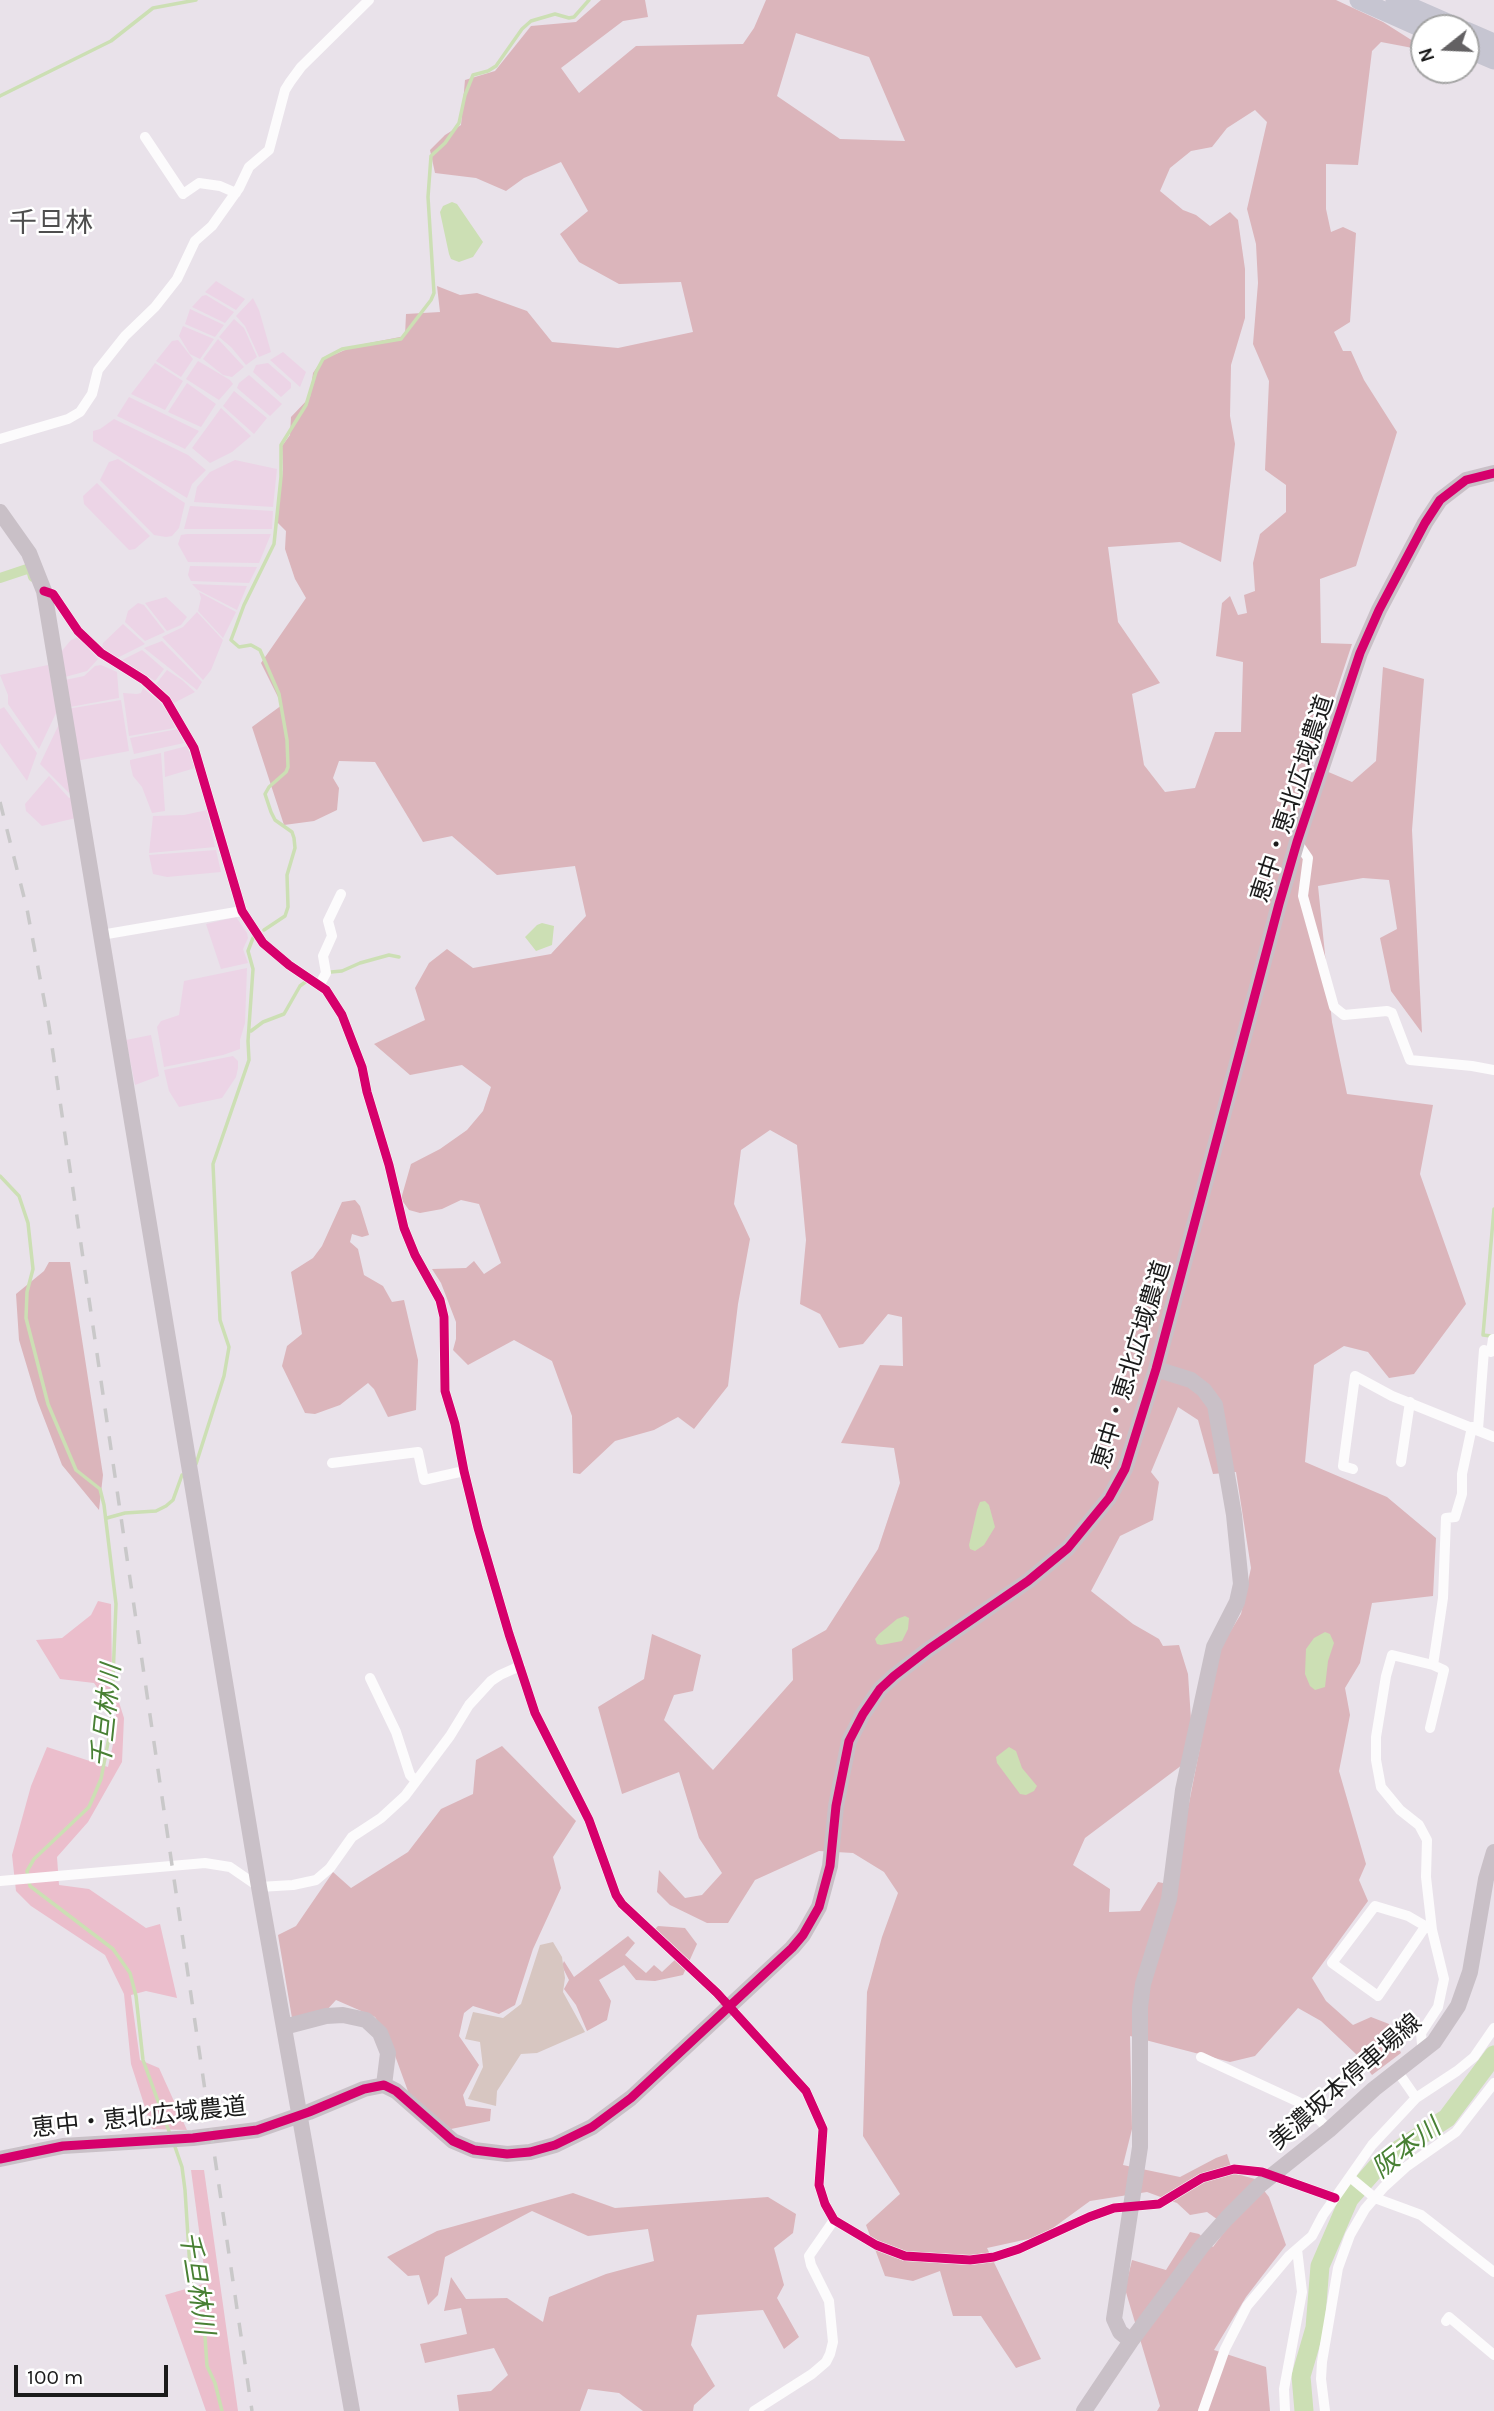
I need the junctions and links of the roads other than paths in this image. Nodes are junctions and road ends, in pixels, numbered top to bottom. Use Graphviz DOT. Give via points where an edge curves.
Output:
graph roads {
  1 [pos="1359,0"];
  2 [pos="1395,0"];
  3 [pos="367,1"];
  4 [pos="1427,14"];
  5 [pos="1410,23"];
  6 [pos="145,138"];
  7 [pos="236,193"];
  8 [pos="0,439"];
  9 [pos="1494,473"];
  10 [pos="0,512"];
  11 [pos="44,592"];
  12 [pos="1297,842"];
  13 [pos="341,894"];
  14 [pos="242,911"];
  15 [pos="101,935"];
  16 [pos="320,984"];
  17 [pos="1494,1070"];
  18 [pos="1493,1339"];
  19 [pos="1156,1369"];
  20 [pos="1410,1402"];
  21 [pos="1475,1428"];
  22 [pos="1494,1437"];
  23 [pos="1401,1462"];
  24 [pos="331,1463"];
  25 [pos="1353,1469"];
  26 [pos="464,1471"];
  27 [pos="1433,1665"];
  28 [pos="520,1667"];
  29 [pos="370,1678"];
  30 [pos="1430,1728"];
  31 [pos="416,1781"];
  32 [pos="1494,1852"];
  33 [pos="0,1881"];
  34 [pos="259,1887"];
  35 [pos="1428,1928"];
  36 [pos="728,2006"];
  37 [pos="284,2028"];
  38 [pos="1494,2028"];
  39 [pos="1426,2048"];
  40 [pos="1201,2057"];
  41 [pos="1398,2072"];
  42 [pos="1494,2083"];
  43 [pos="384,2085"];
  44 [pos="1416,2098"];
  45 [pos="1329,2130"];
  46 [pos="0,2159"];
  47 [pos="1353,2180"];
  48 [pos="1374,2197"];
  49 [pos="1335,2198"];
  50 [pos="1130,2208"];
  51 [pos="834,2220"];
  52 [pos="1297,2249"];
  53 [pos="1494,2271"];
  54 [pos="1446,2321"];
  55 [pos="1131,2341"];
  56 [pos="1494,2355"];
  57 [pos="352,2411"];
  58 [pos="754,2411"];
  59 [pos="1084,2411"];
  60 [pos="1203,2411"];
  61 [pos="1284,2411"];
  62 [pos="1325,2411"];
  1 -- 5 [label="highway"];
  2 -- 4 [label="highway"];
  3 -- 7 [label="street" via="290,82 269,150 248,167"];
  6 -- 7 [label="street" via="183,194 200,183"];
  7 -- 8 [label="street" via="195,241 177,279 98,370 92,394 80,412"];
  9 -- 12 [label="street, 恵中・恵北広域農道" via="1456,486 1425,523 1360,653"];
  10 -- 11 [label="street" via="29,553"];
  11 -- 14 [label="street" via="53,594 78,631 101,653 145,680 175,713 204,775"];
  11 -- 15 [label="street"];
  12 -- 17 [label="street" via="1308,858 1303,896 1334,1007 1344,1015 1392,1013 1410,1060"];
  12 -- 19 [label="street, 恵中・恵北広域農道"];
  13 -- 16 [label="street" via="328,920 332,936 323,956 326,973"];
  14 -- 15 [label="street"];
  14 -- 16 [label="street" via="263,943"];
  15 -- 34 [label="street"];
  16 -- 26 [label="street" via="333,998 354,1043 406,1235 440,1300 445,1391"];
  18 -- 21 [label="street" via="1491,1352 1484,1350"];
  19 -- 36 [label="street, 恵中・恵北広域農道" via="1125,1469 1082,1534 1028,1581 894,1676 863,1714 846,1752 830,1866 819,1908 792,1948"];
  19 -- 50 [label="street" via="1191,1380 1215,1405 1233,1504 1241,1584 1214,1647 1182,1790 1169,1899 1143,1984 1140,2147"];
  20 -- 21 [label="street"];
  20 -- 23 [label="street"];
  20 -- 25 [label="street" via="1355,1376 1343,1466"];
  21 -- 22 [label="street"];
  21 -- 27 [label="street" via="1455,1517 1446,1518 1443,1598"];
  24 -- 26 [label="street" via="418,1452 424,1480"];
  26 -- 28 [label="street"];
  27 -- 30 [label="street" via="1444,1670"];
  27 -- 35 [label="street" via="1392,1656 1379,1712 1376,1760 1381,1787 1419,1825 1427,1840"];
  28 -- 31 [label="street" via="491,1681"];
  28 -- 36 [label="street" via="536,1713 589,1820 616,1895"];
  29 -- 31 [label="street"];
  31 -- 34 [label="street" via="381,1818 352,1837 316,1880"];
  32 -- 39 [label="street, 美濃坂本停車場線" via="1470,1972 1458,2006"];
  33 -- 34 [label="street" via="205,1863 230,1867"];
  34 -- 37 [label="street"];
  35 -- 35 [label="street" via="1375,1906 1332,1963 1378,1996"];
  35 -- 39 [label="street" via="1444,1979 1438,2007 1421,2032"];
  36 -- 43 [label="street, 恵中・恵北広域農道" via="604,2120 568,2140 530,2152 495,2154 464,2146"];
  36 -- 51 [label="street" via="806,2091 824,2137 819,2185"];
  37 -- 43 [label="street" via="326,2016 366,2020 380,2033 388,2053"];
  37 -- 57 [label="street"];
  38 -- 44 [label="street" via="1474,2057"];
  39 -- 41 [label="street, 美濃坂本停車場線"];
  40 -- 45 [label="street" via="1305,2105"];
  41 -- 44 [label="street"];
  41 -- 45 [label="street, 美濃坂本停車場線"];
  42 -- 48 [label="street" via="1456,2132"];
  43 -- 46 [label="street, 恵中・恵北広域農道" via="257,2130 43,2148"];
  44 -- 47 [label="street" via="1372,2145"];
  45 -- 55 [label="street, 美濃坂本停車場線" via="1260,2185 1202,2246"];
  47 -- 48 [label="street"];
  47 -- 49 [label="street"];
  48 -- 53 [label="street" via="1421,2215"];
  48 -- 62 [label="street" via="1350,2235 1338,2269 1322,2362"];
  49 -- 50 [label="street" via="1262,2172 1234,2169 1202,2178 1158,2204"];
  49 -- 52 [label="street" via="1312,2236"];
  50 -- 51 [label="street" via="1114,2208 1019,2249 970,2260 905,2256"];
  50 -- 55 [label="street" via="1114,2319"];
  51 -- 58 [label="street" via="809,2256 829,2301 831,2354 811,2374"];
  52 -- 60 [label="street" via="1235,2326"];
  52 -- 61 [label="street" via="1302,2292"];
  54 -- 56 [label="street" via="1449,2317"];
  55 -- 59 [label="street, 美濃坂本停車場線"];
}
